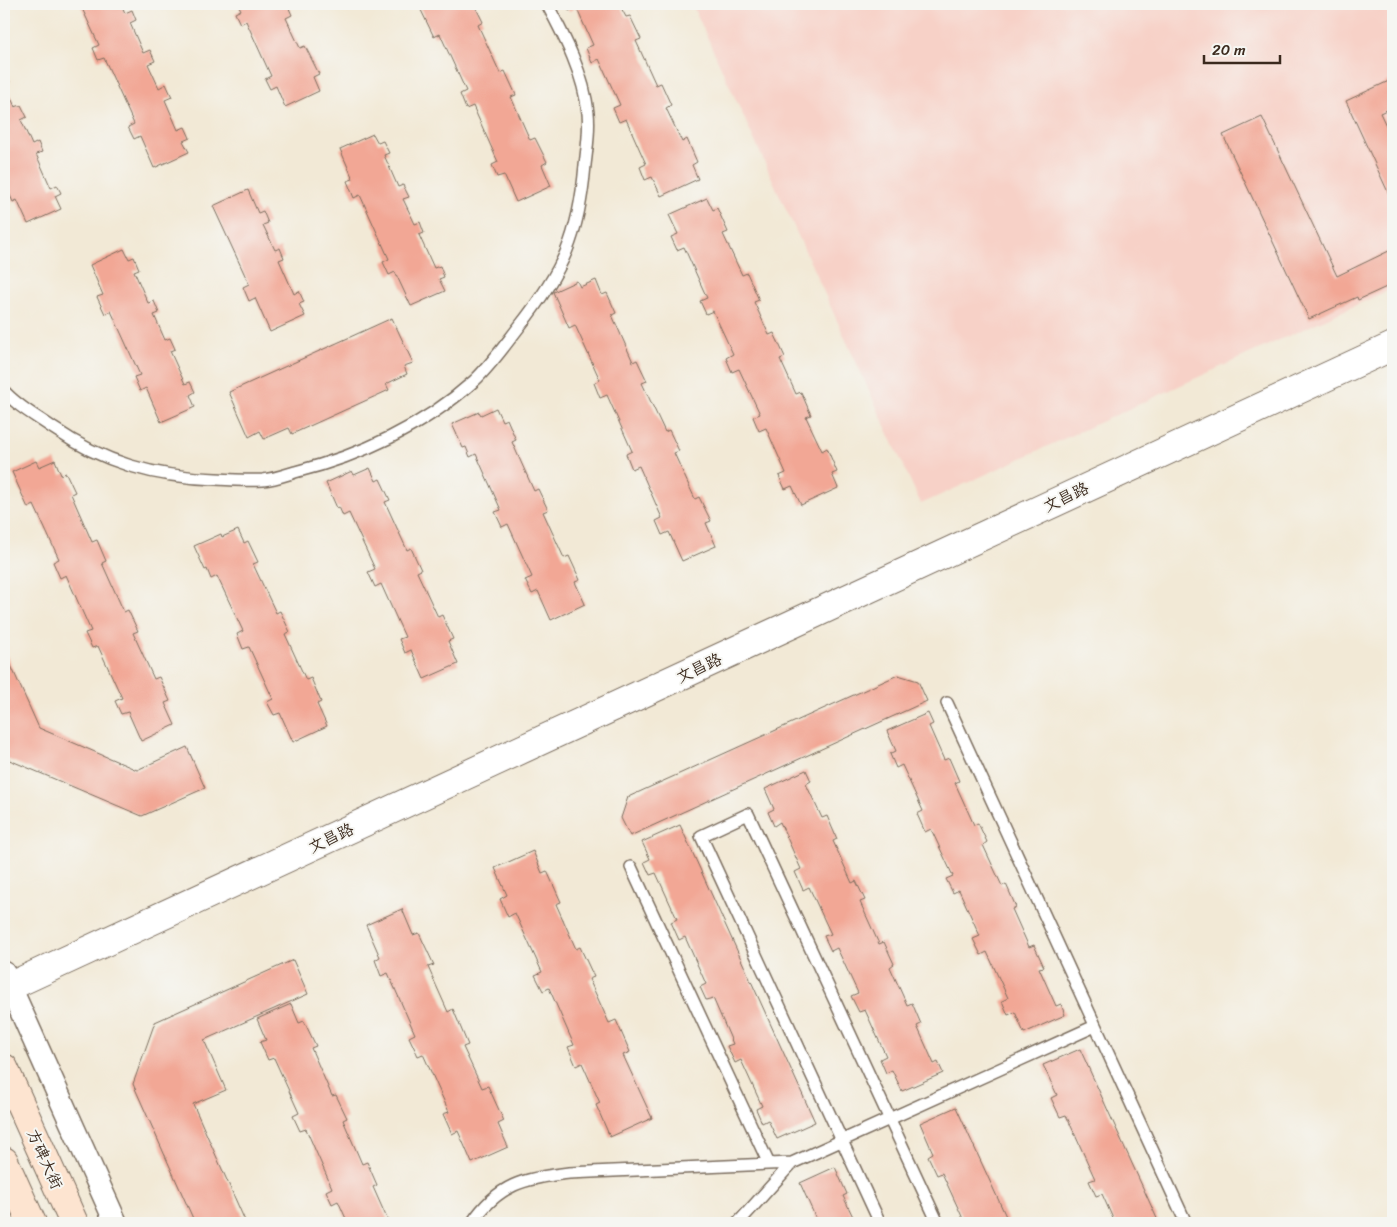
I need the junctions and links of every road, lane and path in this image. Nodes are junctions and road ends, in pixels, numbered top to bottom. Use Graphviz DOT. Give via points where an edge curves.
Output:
graph roads {
  1 [pos="546,4"];
  2 [pos="1393,346"];
  3 [pos="4,391"];
  4 [pos="946,703"];
  5 [pos="632,867"];
  6 [pos="6,983"];
  7 [pos="1095,1026"];
  8 [pos="4,1068"];
  9 [pos="890,1119"];
  10 [pos="841,1141"];
  11 [pos="4,1161"];
  12 [pos="792,1163"];
  13 [pos="769,1164"];
  14 [pos="32,1223"];
  15 [pos="74,1223"];
  16 [pos="116,1223"];
  17 [pos="472,1223"];
  18 [pos="738,1223"];
  19 [pos="880,1223"];
  20 [pos="938,1223"];
  21 [pos="1186,1223"];
  1 -- 3 [label="lane" via="580,75 588,114 578,218 560,268 537,304 475,380 432,413 357,453 320,466 265,480 194,478 143,470 91,452"];
  2 -- 6 [label="street, 文昌路"];
  4 -- 7 [label="lane"];
  5 -- 13 [label="lane"];
  6 -- 16 [label="street"];
  7 -- 9 [label="lane"];
  7 -- 21 [label="lane"];
  8 -- 15 [label="main road, 方碑大街"];
  9 -- 10 [label="lane"];
  9 -- 10 [label="lane" via="748,814 700,836"];
  9 -- 20 [label="lane"];
  10 -- 12 [label="lane"];
  10 -- 19 [label="lane"];
  11 -- 14 [label="main road"];
  12 -- 13 [label="lane"];
  12 -- 18 [label="lane"];
  13 -- 17 [label="lane" via="539,1177 518,1182 493,1198"];
}
